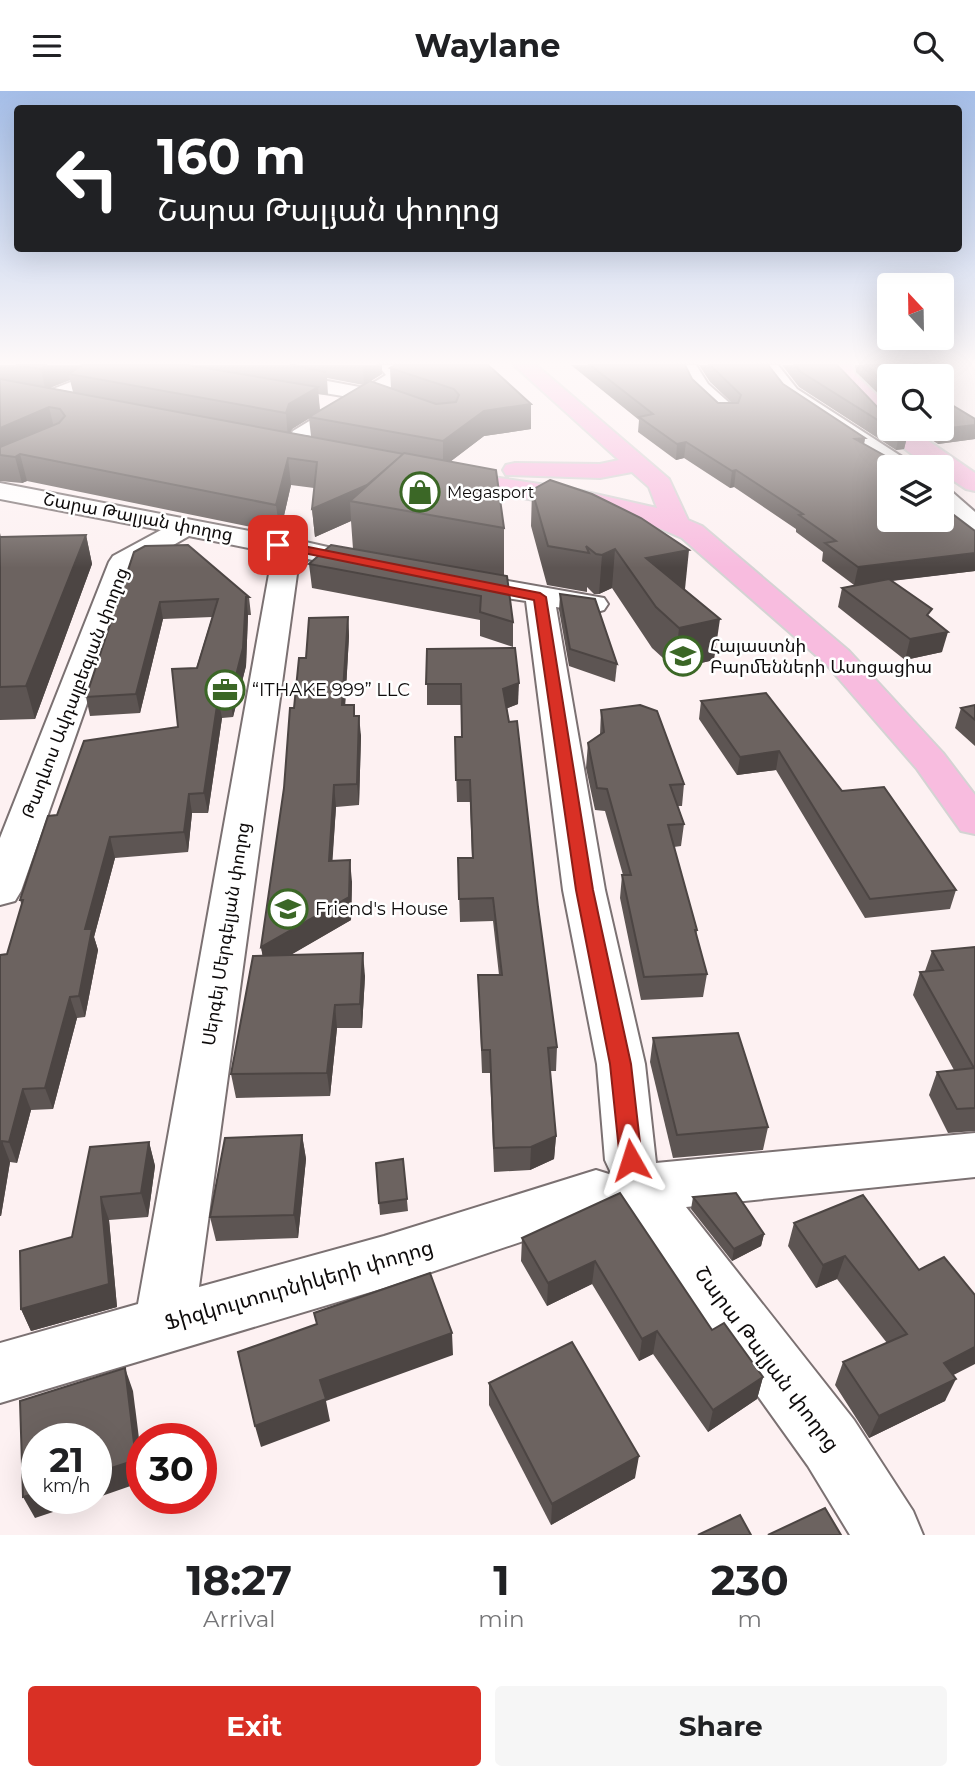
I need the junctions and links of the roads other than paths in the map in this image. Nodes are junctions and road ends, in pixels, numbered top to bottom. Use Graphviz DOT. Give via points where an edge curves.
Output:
graph roads {
  1 [pos="314,432"];
  2 [pos="597,432"];
  3 [pos="851,432"];
  4 [pos="301,441"];
  5 [pos="914,441"];
  6 [pos="884,455"];
  7 [pos="639,464"];
  8 [pos="428,466"];
  9 [pos="600,471"];
  10 [pos="544,477"];
  11 [pos="660,484"];
  12 [pos="975,484"];
  13 [pos="0,491"];
  14 [pos="628,501"];
  15 [pos="954,507"];
  16 [pos="676,523"];
  17 [pos="188,526"];
  18 [pos="975,526"];
  19 [pos="321,553"];
  20 [pos="434,577"];
  21 [pos="540,597"];
  22 [pos="593,604"];
  23 [pos="975,822"];
  24 [pos="0,891"];
  25 [pos="975,1154"];
  26 [pos="622,1180"];
  27 [pos="164,1325"];
  28 [pos="0,1373"];
  29 [pos="889,1535"];
  1 -- 4 [label="street"];
  2 -- 7 [label="main road"];
  3 -- 6 [label="street"];
  5 -- 12 [label="main road"];
  7 -- 9 [label="main road"];
  7 -- 11 [label="main road"];
  8 -- 10 [label="main road"];
  9 -- 10 [label="main road"];
  9 -- 10 [label="main road" via="579,446"];
  9 -- 14 [label="main road"];
  10 -- 14 [label="main road"];
  11 -- 14 [label="main road"];
  11 -- 16 [label="main road"];
  13 -- 17 [label="street, Շարա Թալյան փողոց"];
  14 -- 16 [label="main road"];
  15 -- 18 [label="street"];
  16 -- 23 [label="main road" via="838,658 930,761"];
  17 -- 19 [label="street, Շարա Թալյան փողոց"];
  17 -- 24 [label="street, Թադևոս Ավդալբեգյան փողոց" via="123,562"];
  19 -- 27 [label="street, Սերգեյ Մերգելյան փողոց" via="283,574"];
  20 -- 21 [label="street"];
  21 -- 22 [label="street"];
  21 -- 26 [label="street" via="584,890 621,1064"];
  25 -- 26 [label="street, Ֆիզկուլտուրնիկերի փողոց"];
  26 -- 27 [label="street, Ֆիզկուլտուրնիկերի փողոց" via="384,1262"];
  26 -- 29 [label="street, Շարա Թալյան փողոց" via="831,1443"];
  27 -- 28 [label="street, Ֆիզկուլտուրնիկերի փողոց"];
}
